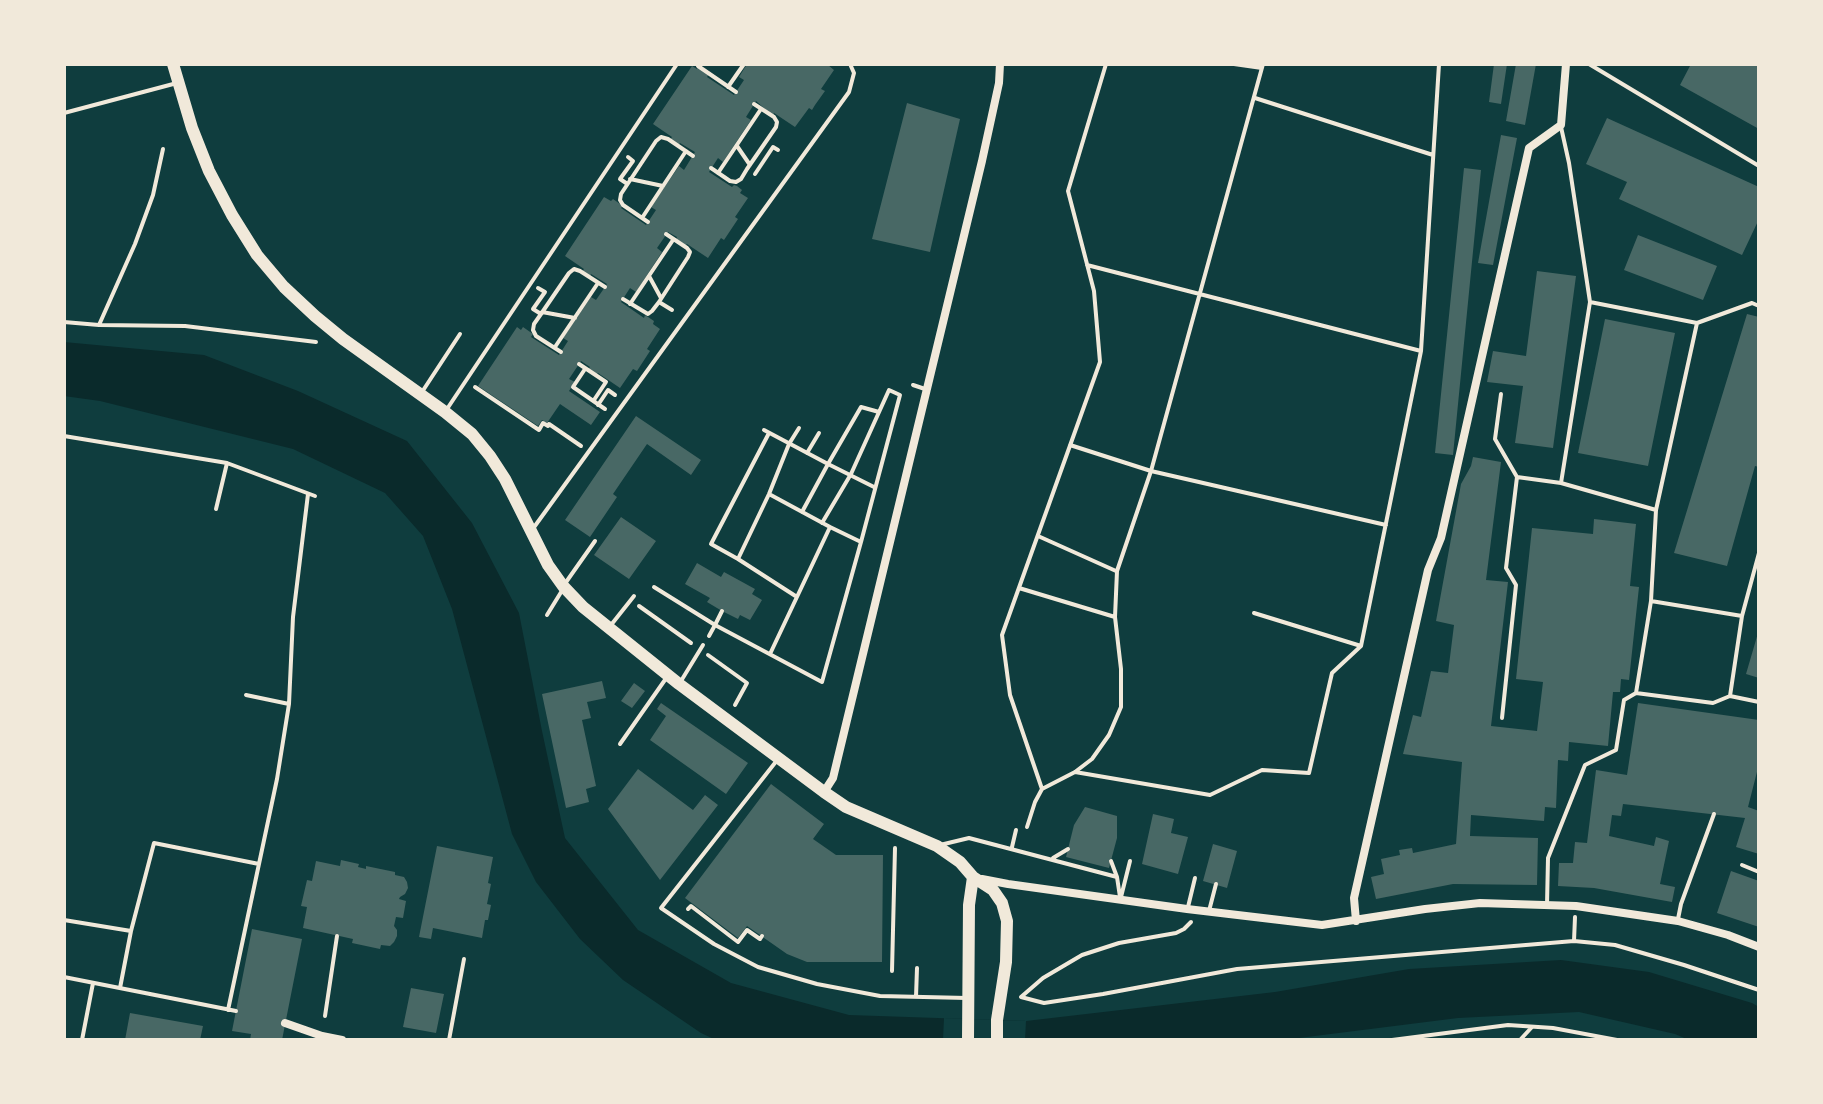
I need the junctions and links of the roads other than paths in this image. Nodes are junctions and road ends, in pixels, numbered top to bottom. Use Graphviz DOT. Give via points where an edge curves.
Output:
graph roads {
  1 [pos="173,64"];
  2 [pos="183,64"];
  3 [pos="677,64"];
  4 [pos="850,64"];
  5 [pos="1000,64"];
  6 [pos="1589,64"];
  7 [pos="1568,66"];
  8 [pos="179,82"];
  9 [pos="64,113"];
  10 [pos="1561,125"];
  11 [pos="1759,166"];
  12 [pos="1590,302"];
  13 [pos="1759,306"];
  14 [pos="1697,323"];
  15 [pos="460,334"];
  16 [pos="913,385"];
  17 [pos="927,389"];
  18 [pos="421,394"];
  19 [pos="1501,394"];
  20 [pos="445,412"];
  21 [pos="1517,477"];
  22 [pos="1561,483"];
  23 [pos="1656,510"];
  24 [pos="531,532"];
  25 [pos="595,541"];
  26 [pos="1759,553"];
  27 [pos="564,587"];
  28 [pos="634,596"];
  29 [pos="1651,601"];
  30 [pos="547,615"];
  31 [pos="1742,616"];
  32 [pos="609,628"];
  33 [pos="703,645"];
  34 [pos="674,680"];
  35 [pos="1636,693"];
  36 [pos="1730,696"];
  37 [pos="1759,702"];
  38 [pos="1502,718"];
  39 [pos="620,744"];
  40 [pos="778,758"];
  41 [pos="824,792"];
  42 [pos="1714,814"];
  43 [pos="1016,830"];
  44 [pos="937,846"];
  45 [pos="1012,848"];
  46 [pos="1068,849"];
  47 [pos="1052,859"];
  48 [pos="1111,861"];
  49 [pos="1130,861"];
  50 [pos="1742,865"];
  51 [pos="1759,872"];
  52 [pos="973,877"];
  53 [pos="1117,877"];
  54 [pos="1195,878"];
  55 [pos="1216,884"];
  56 [pos="1120,900"];
  57 [pos="1547,905"];
  58 [pos="1209,911"];
  59 [pos="1191,912"];
  60 [pos="1356,921"];
  61 [pos="1678,921"];
  62 [pos="1759,947"];
  63 [pos="464,959"];
  64 [pos="917,968"];
  65 [pos="916,997"];
  66 [pos="969,998"];
  67 [pos="285,1023"];
  68 [pos="342,1040"];
  69 [pos="449,1040"];
  70 [pos="968,1040"];
  71 [pos="997,1040"];
  1 -- 8 [label="main road"];
  2 -- 8 [label="main road"];
  3 -- 20 [label="lane"];
  4 -- 24 [label="lane" via="854,73 849,92"];
  5 -- 17 [label="street"];
  6 -- 11 [label="lane"];
  7 -- 10 [label="street"];
  8 -- 9 [label="lane"];
  8 -- 18 [label="main road" via="209,171 257,255 315,316"];
  10 -- 12 [label="lane"];
  10 -- 60 [label="street" via="1529,148 1354,898"];
  12 -- 14 [label="lane"];
  12 -- 22 [label="lane"];
  13 -- 14 [label="lane" via="1752,303"];
  14 -- 23 [label="lane"];
  15 -- 18 [label="lane"];
  16 -- 17 [label="lane"];
  17 -- 41 [label="street" via="833,778"];
  18 -- 20 [label="main road"];
  19 -- 21 [label="lane" via="1495,439"];
  20 -- 24 [label="main road" via="490,456"];
  21 -- 22 [label="lane"];
  21 -- 38 [label="lane" via="1506,568 1516,585"];
  22 -- 23 [label="lane"];
  23 -- 29 [label="lane"];
  24 -- 27 [label="main road"];
  25 -- 27 [label="lane"];
  26 -- 31 [label="lane"];
  27 -- 30 [label="lane"];
  27 -- 32 [label="main road"];
  28 -- 32 [label="lane"];
  29 -- 31 [label="lane"];
  29 -- 35 [label="lane"];
  31 -- 36 [label="lane"];
  32 -- 34 [label="main road"];
  33 -- 34 [label="lane"];
  34 -- 39 [label="lane"];
  34 -- 40 [label="main road"];
  35 -- 36 [label="lane" via="1713,703"];
  35 -- 57 [label="lane" via="1624,700 1616,750 1585,765 1548,858"];
  36 -- 37 [label="lane"];
  40 -- 41 [label="main road"];
  40 -- 65 [label="lane" via="661,908 758,967 880,996"];
  41 -- 44 [label="main road" via="846,807"];
  42 -- 61 [label="lane"];
  43 -- 45 [label="lane"];
  44 -- 45 [label="lane" via="969,838"];
  44 -- 52 [label="main road"];
  45 -- 47 [label="lane"];
  46 -- 47 [label="lane"];
  47 -- 53 [label="lane"];
  48 -- 53 [label="lane"];
  49 -- 56 [label="lane"];
  50 -- 51 [label="lane"];
  52 -- 56 [label="street"];
  52 -- 66 [label="main road"];
  52 -- 71 [label="main road" via="993,890 1007,921"];
  53 -- 56 [label="lane"];
  54 -- 59 [label="lane"];
  55 -- 58 [label="lane"];
  56 -- 59 [label="street"];
  57 -- 60 [label="street" via="1480,903"];
  57 -- 61 [label="street"];
  58 -- 59 [label="street"];
  58 -- 60 [label="street" via="1322,925"];
  61 -- 62 [label="street"];
  63 -- 69 [label="lane"];
  64 -- 65 [label="lane"];
  65 -- 66 [label="lane"];
  66 -- 70 [label="main road"];
  67 -- 68 [label="street"];
}
